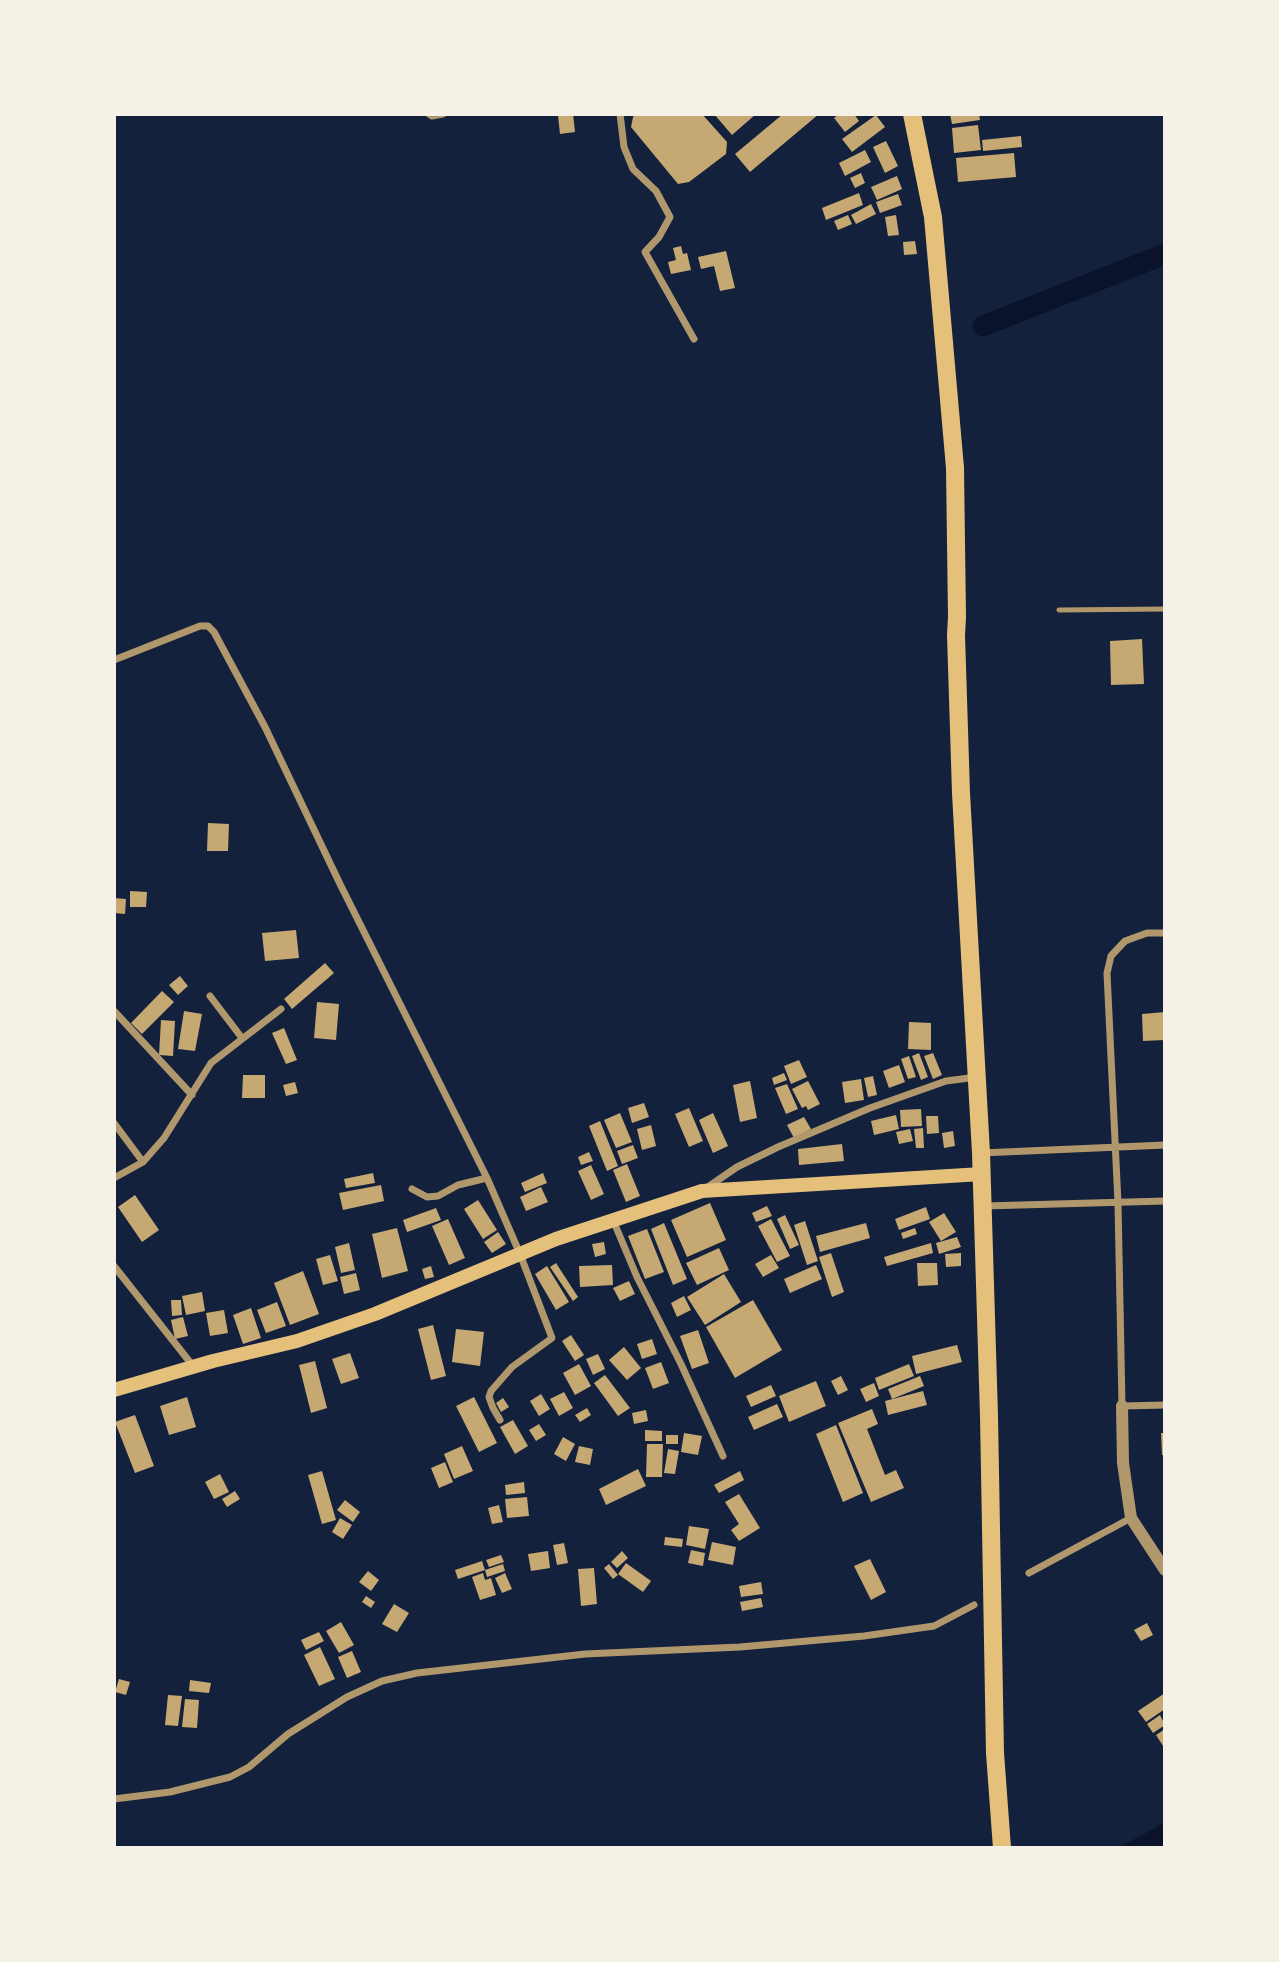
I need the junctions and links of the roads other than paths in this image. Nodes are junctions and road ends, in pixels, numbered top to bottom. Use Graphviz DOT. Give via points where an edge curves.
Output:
graph roads {
  1 [pos="429,114"];
  2 [pos="443,114"];
  3 [pos="620,114"];
  4 [pos="912,114"];
  5 [pos="694,339"];
  6 [pos="1165,609"];
  7 [pos="1059,610"];
  8 [pos="114,660"];
  9 [pos="1165,933"];
  10 [pos="210,996"];
  11 [pos="281,1009"];
  12 [pos="114,1011"];
  13 [pos="242,1038"];
  14 [pos="977,1077"];
  15 [pos="192,1095"];
  16 [pos="114,1123"];
  17 [pos="1165,1145"];
  18 [pos="1114,1147"];
  19 [pos="981,1153"];
  20 [pos="143,1162"];
  21 [pos="982,1174"];
  22 [pos="114,1178"];
  23 [pos="487,1178"];
  24 [pos="412,1189"];
  25 [pos="702,1191"];
  26 [pos="1165,1201"];
  27 [pos="1118,1203"];
  28 [pos="983,1206"];
  29 [pos="613,1220"];
  30 [pos="520,1254"];
  31 [pos="114,1266"];
  32 [pos="194,1367"];
  33 [pos="114,1390"];
  34 [pos="1165,1405"];
  35 [pos="1122,1406"];
  36 [pos="500,1420"];
  37 [pos="723,1456"];
  38 [pos="1131,1518"];
  39 [pos="1165,1570"];
  40 [pos="1030,1573"];
  41 [pos="974,1605"];
  42 [pos="114,1799"];
  43 [pos="1002,1848"];
  1 -- 2 [label="street"];
  3 -- 5 [label="street" via="624,147 633,169 656,191 670,217 645,252"];
  4 -- 14 [label="highway" via="933,217 955,467 961,793"];
  6 -- 7 [label="lane"];
  8 -- 23 [label="street" via="200,626 214,632"];
  9 -- 18 [label="street" via="1147,933 1125,941 1111,956 1107,973"];
  10 -- 13 [label="street"];
  11 -- 13 [label="street"];
  12 -- 15 [label="street"];
  13 -- 15 [label="street" via="211,1063"];
  14 -- 19 [label="highway"];
  14 -- 25 [label="street" via="946,1081 778,1146"];
  15 -- 20 [label="street"];
  16 -- 20 [label="street"];
  17 -- 18 [label="street"];
  18 -- 19 [label="street"];
  18 -- 27 [label="street"];
  19 -- 21 [label="highway"];
  20 -- 22 [label="street"];
  21 -- 25 [label="main road"];
  21 -- 28 [label="highway"];
  23 -- 24 [label="street" via="438,1196 427,1197"];
  23 -- 30 [label="street"];
  25 -- 29 [label="main road"];
  26 -- 27 [label="street"];
  27 -- 28 [label="street"];
  27 -- 35 [label="street"];
  28 -- 43 [label="highway" via="995,1753"];
  29 -- 30 [label="main road"];
  29 -- 37 [label="street"];
  30 -- 32 [label="main road" via="362,1319"];
  30 -- 36 [label="street" via="552,1338 512,1367 491,1391 492,1408"];
  31 -- 32 [label="street"];
  32 -- 33 [label="main road"];
  34 -- 35 [label="street"];
  35 -- 38 [label="street" via="1123,1463"];
  38 -- 39 [label="street"];
  38 -- 40 [label="street"];
  41 -- 42 [label="street" via="934,1626 864,1636 584,1654 417,1672 347,1696 230,1777 170,1793"];
}
